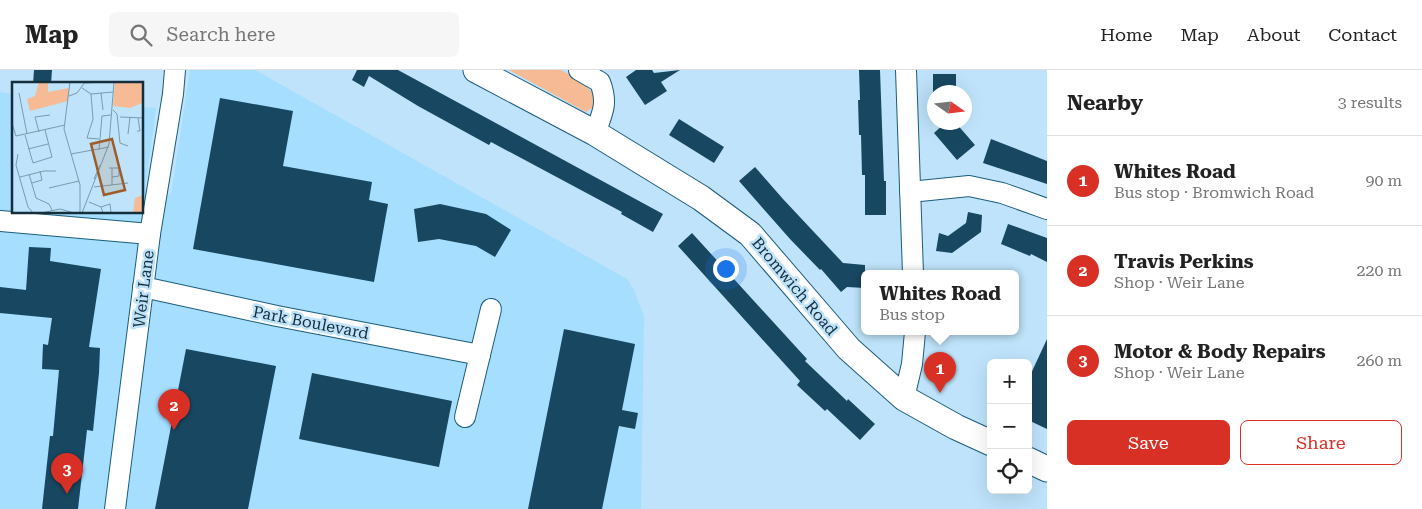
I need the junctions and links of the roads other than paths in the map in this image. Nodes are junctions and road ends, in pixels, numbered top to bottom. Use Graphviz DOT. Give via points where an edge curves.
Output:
graph roads {
  1 [pos="175,70"];
  2 [pos="476,70"];
  3 [pos="579,70"];
  4 [pos="906,70"];
  5 [pos="595,133"];
  6 [pos="910,192"];
  7 [pos="1047,209"];
  8 [pos="0,221"];
  9 [pos="150,234"];
  10 [pos="913,270"];
  11 [pos="143,287"];
  12 [pos="491,309"];
  13 [pos="915,335"];
  14 [pos="480,355"];
  15 [pos="904,398"];
  16 [pos="465,417"];
  17 [pos="987,441"];
  18 [pos="1032,462"];
  19 [pos="1047,469"];
  20 [pos="115,509"];
  1 -- 9 [label="street, Weir Lane"];
  2 -- 5 [label="main road, Bromwich Road"];
  3 -- 5 [label="street" via="600,82 605,96"];
  4 -- 6 [label="street"];
  5 -- 15 [label="main road, Bromwich Road" via="701,198 750,234 849,349"];
  6 -- 7 [label="street" via="969,186 1002,193"];
  6 -- 10 [label="street"];
  8 -- 9 [label="street"];
  9 -- 11 [label="street, Weir Lane"];
  11 -- 14 [label="street, Park Boulevard"];
  11 -- 20 [label="street, Weir Lane"];
  12 -- 14 [label="street"];
  13 -- 15 [label="street"];
  14 -- 16 [label="street"];
  15 -- 17 [label="main road, Bromwich Road"];
  18 -- 19 [label="main road"];
}
